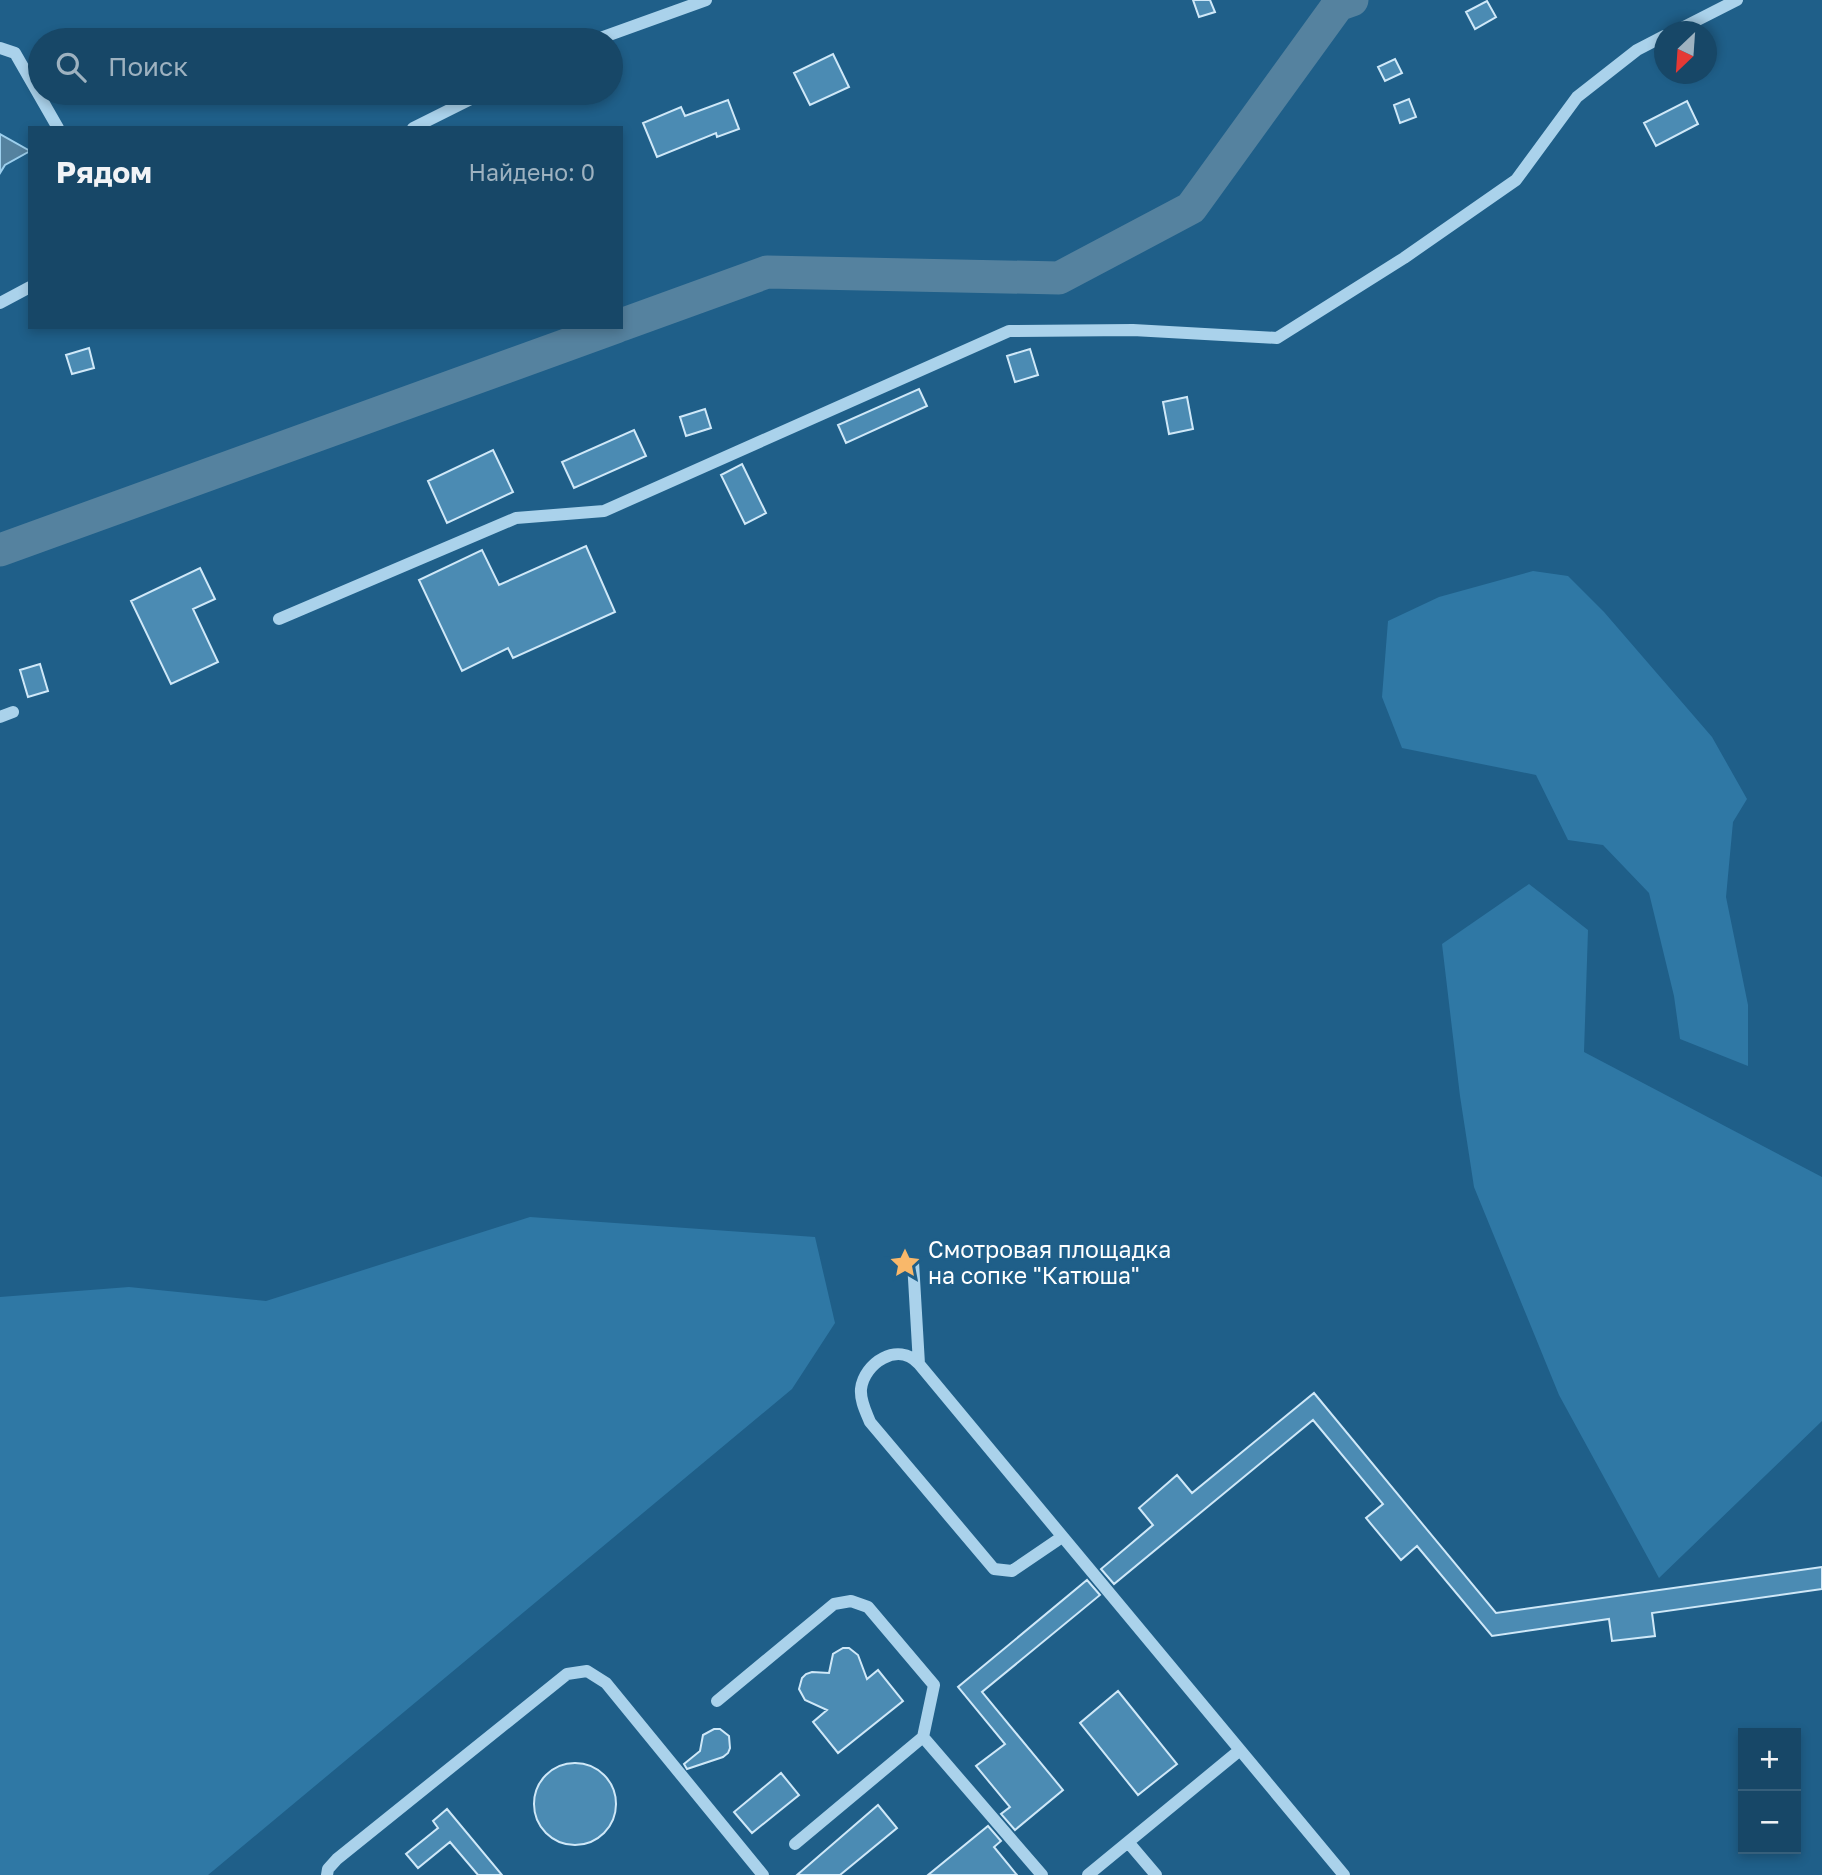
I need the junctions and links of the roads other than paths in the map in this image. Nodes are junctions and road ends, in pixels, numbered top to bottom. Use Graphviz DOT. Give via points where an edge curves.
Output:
graph roads {
  1 [pos="706,0"];
  2 [pos="1737,0"];
  3 [pos="1696,21"];
  4 [pos="623,30"];
  5 [pos="1654,41"];
  6 [pos="0,48"];
  7 [pos="28,76"];
  8 [pos="45,105"];
  9 [pos="459,105"];
  10 [pos="57,126"];
  11 [pos="417,126"];
  12 [pos="28,288"];
  13 [pos="0,303"];
  14 [pos="279,620"];
  15 [pos="905,1263"];
  16 [pos="919,1364"];
  17 [pos="1062,1536"];
  18 [pos="717,1701"];
  19 [pos="923,1737"];
  20 [pos="1240,1750"];
  21 [pos="1128,1842"];
  22 [pos="795,1844"];
  23 [pos="327,1875"];
  24 [pos="763,1875"];
  25 [pos="1042,1875"];
  26 [pos="1088,1875"];
  27 [pos="1156,1875"];
  28 [pos="1344,1875"];
  1 -- 4 [label="street"];
  2 -- 3 [label="street"];
  5 -- 14 [label="street" via="1577,97 1516,180 1277,338 1133,330 1009,331 604,511 516,518"];
  6 -- 7 [label="street" via="15,53"];
  8 -- 10 [label="street"];
  9 -- 11 [label="street"];
  12 -- 13 [label="street"];
  15 -- 16 [label="street" via="914,1262"];
  16 -- 17 [label="street"];
  16 -- 17 [label="street" via="901,1354 882,1357 870,1370 861,1388 870,1422 994,1569 1012,1572"];
  17 -- 20 [label="street"];
  18 -- 19 [label="street" via="834,1604 851,1601 868,1607 934,1685"];
  19 -- 22 [label="street"];
  19 -- 25 [label="street"];
  20 -- 21 [label="street"];
  20 -- 28 [label="street"];
  21 -- 26 [label="street"];
  21 -- 27 [label="street"];
  23 -- 24 [label="street" via="337,1860 568,1674 587,1671 606,1683"];
}
